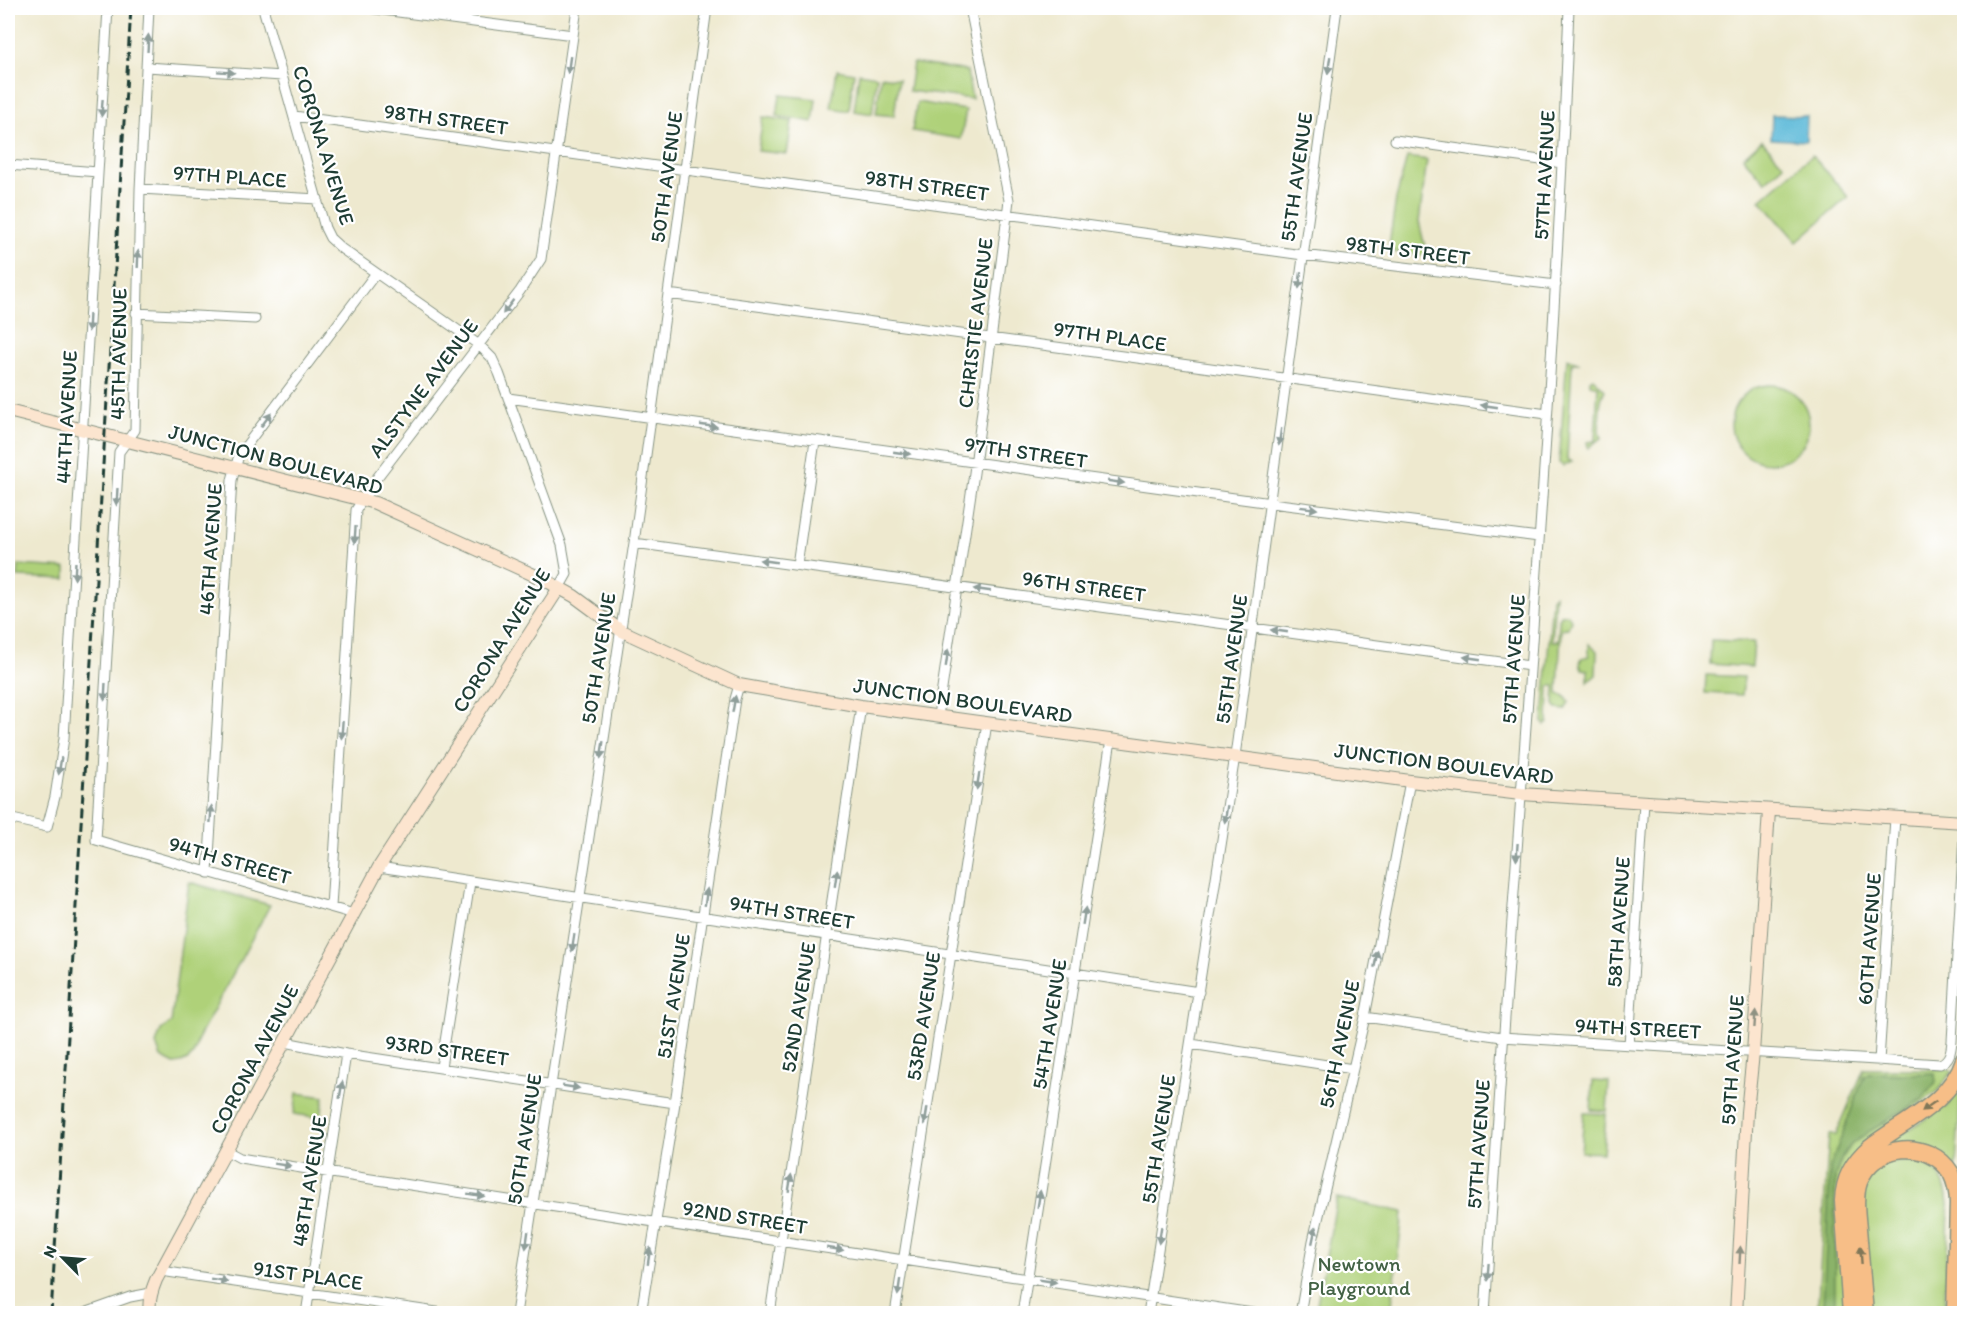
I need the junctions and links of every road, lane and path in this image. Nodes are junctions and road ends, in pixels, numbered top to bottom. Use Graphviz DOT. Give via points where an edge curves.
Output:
graph roads {
  1 [pos="108,8"];
  2 [pos="149,8"];
  3 [pos="263,8"];
  4 [pos="368,8"];
  5 [pos="577,8"];
  6 [pos="707,8"];
  7 [pos="970,8"];
  8 [pos="1337,8"];
  9 [pos="1569,8"];
  10 [pos="573,35"];
  11 [pos="147,67"];
  12 [pos="282,76"];
  13 [pos="294,116"];
  14 [pos="1395,140"];
  15 [pos="557,152"];
  16 [pos="1562,163"];
  17 [pos="8,165"];
  18 [pos="686,170"];
  19 [pos="98,172"];
  20 [pos="140,189"];
  21 [pos="318,199"];
  22 [pos="1007,214"];
  23 [pos="1304,255"];
  24 [pos="376,273"];
  25 [pos="1556,285"];
  26 [pos="668,294"];
  27 [pos="136,313"];
  28 [pos="255,319"];
  29 [pos="990,338"];
  30 [pos="479,345"];
  31 [pos="1287,379"];
  32 [pos="508,398"];
  33 [pos="8,411"];
  34 [pos="1547,414"];
  35 [pos="651,418"];
  36 [pos="83,429"];
  37 [pos="127,441"];
  38 [pos="815,441"];
  39 [pos="975,463"];
  40 [pos="235,467"];
  41 [pos="363,500"];
  42 [pos="1270,503"];
  43 [pos="1539,537"];
  44 [pos="634,543"];
  45 [pos="797,565"];
  46 [pos="957,587"];
  47 [pos="559,588"];
  48 [pos="1253,628"];
  49 [pos="621,630"];
  50 [pos="1530,666"];
  51 [pos="739,685"];
  52 [pos="861,706"];
  53 [pos="938,716"];
  54 [pos="987,723"];
  55 [pos="1111,740"];
  56 [pos="1235,756"];
  57 [pos="1410,781"];
  58 [pos="1521,794"];
  59 [pos="1644,802"];
  60 [pos="1769,811"];
  61 [pos="8,818"];
  62 [pos="1894,818"];
  63 [pos="1965,822"];
  64 [pos="1965,835"];
  65 [pos="96,840"];
  66 [pos="379,867"];
  67 [pos="208,873"];
  68 [pos="470,882"];
  69 [pos="580,898"];
  70 [pos="331,907"];
  71 [pos="354,914"];
  72 [pos="703,916"];
  73 [pos="827,936"];
  74 [pos="951,954"];
  75 [pos="1075,973"];
  76 [pos="1199,992"];
  77 [pos="1365,1017"];
  78 [pos="1502,1037"];
  79 [pos="285,1042"];
  80 [pos="1191,1044"];
  81 [pos="1629,1045"];
  82 [pos="1753,1053"];
  83 [pos="346,1054"];
  84 [pos="1965,1060"];
  85 [pos="1879,1061"];
  86 [pos="441,1067"];
  87 [pos="1353,1069"];
  88 [pos="550,1084"];
  89 [pos="675,1103"];
  90 [pos="227,1151"];
  91 [pos="328,1172"];
  92 [pos="532,1203"];
  93 [pos="1965,1205"];
  94 [pos="654,1221"];
  95 [pos="781,1240"];
  96 [pos="903,1260"];
  97 [pos="1957,1266"];
  98 [pos="161,1271"];
  99 [pos="1027,1278"];
  100 [pos="151,1293"];
  101 [pos="309,1294"];
  102 [pos="1150,1297"];
  103 [pos="82,1314"];
  104 [pos="150,1314"];
  105 [pos="306,1314"];
  106 [pos="450,1314"];
  107 [pos="516,1314"];
  108 [pos="640,1314"];
  109 [pos="770,1314"];
  110 [pos="895,1314"];
  111 [pos="1022,1314"];
  112 [pos="1148,1314"];
  113 [pos="1259,1314"];
  114 [pos="1300,1314"];
  115 [pos="1485,1314"];
  116 [pos="1736,1314"];
  117 [pos="1851,1314"];
  118 [pos="1865,1314"];
  119 [pos="1955,1314"];
  1 -- 19 [label="street, 44TH AVENUE, one-way"];
  11 -- 2 [label="street, 45TH AVENUE, one-way"];
  3 -- 12 [label="street, CORONA AVENUE"];
  4 -- 10 [label="street"];
  5 -- 10 [label="street, ALSTYNE AVENUE"];
  6 -- 18 [label="street, 50TH AVENUE"];
  7 -- 22 [label="street, CHRISTIE AVENUE" via="1009,200"];
  8 -- 23 [label="street, 55TH AVENUE, one-way"];
  9 -- 16 [label="street, 57TH AVENUE"];
  10 -- 15 [label="street, ALSTYNE AVENUE, one-way"];
  11 -- 12 [label="street, one-way"];
  11 -- 20 [label="street, 45TH AVENUE"];
  12 -- 13 [label="street, CORONA AVENUE"];
  13 -- 15 [label="street, 98TH STREET"];
  13 -- 21 [label="street, CORONA AVENUE"];
  14 -- 16 [label="street"];
  15 -- 18 [label="street, 98TH STREET"];
  15 -- 30 [label="street, ALSTYNE AVENUE, one-way" via="541,259"];
  16 -- 25 [label="street, 57TH AVENUE"];
  17 -- 19 [label="street"];
  18 -- 22 [label="street, 98TH STREET"];
  18 -- 26 [label="street, 50TH AVENUE"];
  19 -- 36 [label="street, 44TH AVENUE, one-way"];
  20 -- 21 [label="street, 97TH PLACE"];
  27 -- 20 [label="street, 45TH AVENUE, one-way"];
  21 -- 24 [label="street, CORONA AVENUE" via="330,238"];
  22 -- 23 [label="street, 98TH STREET"];
  22 -- 29 [label="street, CHRISTIE AVENUE"];
  23 -- 25 [label="street, 98TH STREET"];
  23 -- 31 [label="street, 55TH AVENUE, one-way"];
  24 -- 30 [label="street, CORONA AVENUE"];
  40 -- 24 [label="street, 46TH AVENUE, one-way" via="239,455"];
  25 -- 34 [label="street, 57TH AVENUE"];
  26 -- 29 [label="street, 97TH PLACE"];
  26 -- 35 [label="street, 50TH AVENUE"];
  27 -- 28 [label="street"];
  27 -- 37 [label="street, 45TH AVENUE" via="135,430"];
  29 -- 31 [label="street, 97TH PLACE"];
  29 -- 39 [label="street, CHRISTIE AVENUE"];
  30 -- 32 [label="street, CORONA AVENUE" via="492,358"];
  30 -- 41 [label="street, ALSTYNE AVENUE"];
  34 -- 31 [label="street, 97TH PLACE, one-way"];
  31 -- 42 [label="street, 55TH AVENUE, one-way"];
  32 -- 35 [label="street, 97TH STREET"];
  32 -- 47 [label="street, CORONA AVENUE" via="562,545 567,574"];
  33 -- 36 [label="main road, JUNCTION BOULEVARD"];
  34 -- 43 [label="street, 57TH AVENUE"];
  35 -- 38 [label="street, 97TH STREET, one-way"];
  35 -- 44 [label="street, 50TH AVENUE"];
  36 -- 37 [label="main road, JUNCTION BOULEVARD"];
  36 -- 61 [label="street, 44TH AVENUE, one-way" via="64,738 56,797 47,827"];
  37 -- 40 [label="main road, JUNCTION BOULEVARD"];
  37 -- 65 [label="street, 45TH AVENUE, one-way" via="119,452"];
  38 -- 39 [label="street, 97TH STREET, one-way"];
  38 -- 45 [label="street"];
  39 -- 42 [label="street, 97TH STREET, one-way"];
  39 -- 46 [label="street, CHRISTIE AVENUE"];
  40 -- 41 [label="main road, JUNCTION BOULEVARD"];
  67 -- 40 [label="street, 46TH AVENUE, one-way"];
  41 -- 47 [label="main road, JUNCTION BOULEVARD"];
  41 -- 70 [label="street, ALSTYNE AVENUE, one-way" via="356,510"];
  42 -- 43 [label="street, 97TH STREET, one-way"];
  42 -- 48 [label="street, 55TH AVENUE"];
  43 -- 50 [label="street, 57TH AVENUE"];
  45 -- 44 [label="street, 96TH STREET, one-way"];
  44 -- 49 [label="street, 50TH AVENUE"];
  45 -- 46 [label="street, 96TH STREET"];
  48 -- 46 [label="street, 96TH STREET, one-way"];
  53 -- 46 [label="street, CHRISTIE AVENUE, one-way"];
  47 -- 49 [label="main road, JUNCTION BOULEVARD"];
  47 -- 66 [label="main road, CORONA AVENUE"];
  50 -- 48 [label="street, 96TH STREET, one-way"];
  48 -- 56 [label="street, 55TH AVENUE"];
  49 -- 51 [label="main road, JUNCTION BOULEVARD"];
  49 -- 69 [label="street, 50TH AVENUE, one-way"];
  50 -- 58 [label="street, 57TH AVENUE"];
  51 -- 52 [label="main road, JUNCTION BOULEVARD"];
  72 -- 51 [label="street, 51ST AVENUE, one-way"];
  52 -- 53 [label="main road, JUNCTION BOULEVARD"];
  73 -- 52 [label="street, 52ND AVENUE, one-way"];
  53 -- 54 [label="main road, JUNCTION BOULEVARD"];
  54 -- 55 [label="main road, JUNCTION BOULEVARD"];
  54 -- 74 [label="street, 53RD AVENUE, one-way"];
  55 -- 56 [label="main road, JUNCTION BOULEVARD"];
  75 -- 55 [label="street, 54TH AVENUE, one-way"];
  56 -- 57 [label="main road, JUNCTION BOULEVARD"];
  56 -- 76 [label="street, 55TH AVENUE, one-way"];
  57 -- 58 [label="main road, JUNCTION BOULEVARD"];
  77 -- 57 [label="street, 56TH AVENUE, one-way"];
  58 -- 59 [label="main road, JUNCTION BOULEVARD"];
  58 -- 78 [label="street, 57TH AVENUE, one-way"];
  59 -- 60 [label="main road, JUNCTION BOULEVARD"];
  59 -- 81 [label="street, 58TH AVENUE"];
  60 -- 62 [label="main road, JUNCTION BOULEVARD"];
  82 -- 60 [label="main road, 59TH AVENUE, one-way"];
  62 -- 63 [label="main road, JUNCTION BOULEVARD"];
  62 -- 85 [label="street, 60TH AVENUE"];
  64 -- 85 [label="street, 94TH STREET" via="1950,1055 1937,1064"];
  65 -- 67 [label="street, 94TH STREET"];
  66 -- 68 [label="street, 94TH STREET"];
  66 -- 71 [label="main road, CORONA AVENUE"];
  67 -- 70 [label="street, 94TH STREET"];
  68 -- 69 [label="street, 94TH STREET"];
  68 -- 86 [label="street"];
  69 -- 72 [label="street, 94TH STREET"];
  69 -- 88 [label="street, 50TH AVENUE, one-way"];
  70 -- 71 [label="street, 94TH STREET"];
  71 -- 79 [label="main road, CORONA AVENUE"];
  72 -- 73 [label="street, 94TH STREET"];
  72 -- 89 [label="street, 51ST AVENUE"];
  73 -- 74 [label="street, 94TH STREET"];
  95 -- 73 [label="street, 52ND AVENUE, one-way"];
  74 -- 75 [label="street, 94TH STREET"];
  74 -- 96 [label="street, 53RD AVENUE, one-way"];
  75 -- 76 [label="street, 94TH STREET"];
  99 -- 75 [label="street, 54TH AVENUE, one-way"];
  76 -- 80 [label="street, 55TH AVENUE"];
  77 -- 78 [label="street, 94TH STREET"];
  77 -- 87 [label="street, 56TH AVENUE"];
  78 -- 81 [label="street, 94TH STREET"];
  78 -- 115 [label="street, 57TH AVENUE, one-way"];
  79 -- 83 [label="street, 93RD STREET"];
  79 -- 90 [label="main road, CORONA AVENUE"];
  80 -- 87 [label="street"];
  80 -- 102 [label="street, 55TH AVENUE, one-way"];
  81 -- 82 [label="street, 94TH STREET"];
  82 -- 85 [label="street, 94TH STREET"];
  116 -- 82 [label="main road, 59TH AVENUE, one-way"];
  83 -- 86 [label="street, 93RD STREET"];
  91 -- 83 [label="street, 48TH AVENUE, one-way"];
  84 -- 117 [label="highway, one-way" via="1941,1097 1870,1147 1849,1172 1843,1201"];
  86 -- 88 [label="street, 93RD STREET"];
  114 -- 87 [label="street, 56TH AVENUE, one-way"];
  88 -- 89 [label="street, 93RD STREET, one-way"];
  88 -- 92 [label="street, 50TH AVENUE"];
  89 -- 94 [label="street, 51ST AVENUE"];
  90 -- 91 [label="street, 92ND STREET, one-way" via="240,1158"];
  90 -- 98 [label="main road, CORONA AVENUE"];
  91 -- 92 [label="street, 92ND STREET, one-way"];
  91 -- 101 [label="street, 48TH AVENUE"];
  92 -- 94 [label="street, 92ND STREET"];
  92 -- 107 [label="street, 50TH AVENUE, one-way"];
  93 -- 97 [label="highway"];
  94 -- 95 [label="street, 92ND STREET"];
  108 -- 94 [label="street, 51ST AVENUE, one-way"];
  95 -- 96 [label="street, 92ND STREET, one-way"];
  95 -- 109 [label="street, 52ND AVENUE"];
  96 -- 99 [label="street, 92ND STREET"];
  96 -- 110 [label="street, 53RD AVENUE, one-way"];
  118 -- 97 [label="highway, one-way" via="1857,1192 1866,1169 1880,1156 1897,1149 1916,1150 1933,1156 1950,1173 1958,1196"];
  97 -- 119 [label="highway"];
  98 -- 100 [label="main road, CORONA AVENUE"];
  98 -- 101 [label="street, 91ST PLACE, one-way"];
  99 -- 102 [label="street, 92ND STREET, one-way"];
  99 -- 111 [label="street, 54TH AVENUE"];
  100 -- 103 [label="street"];
  100 -- 104 [label="main road, CORONA AVENUE"];
  101 -- 105 [label="street, 48TH AVENUE"];
  101 -- 106 [label="street, 91ST PLACE"];
  102 -- 112 [label="street, 55TH AVENUE"];
  102 -- 113 [label="street, 92ND STREET"];
}
